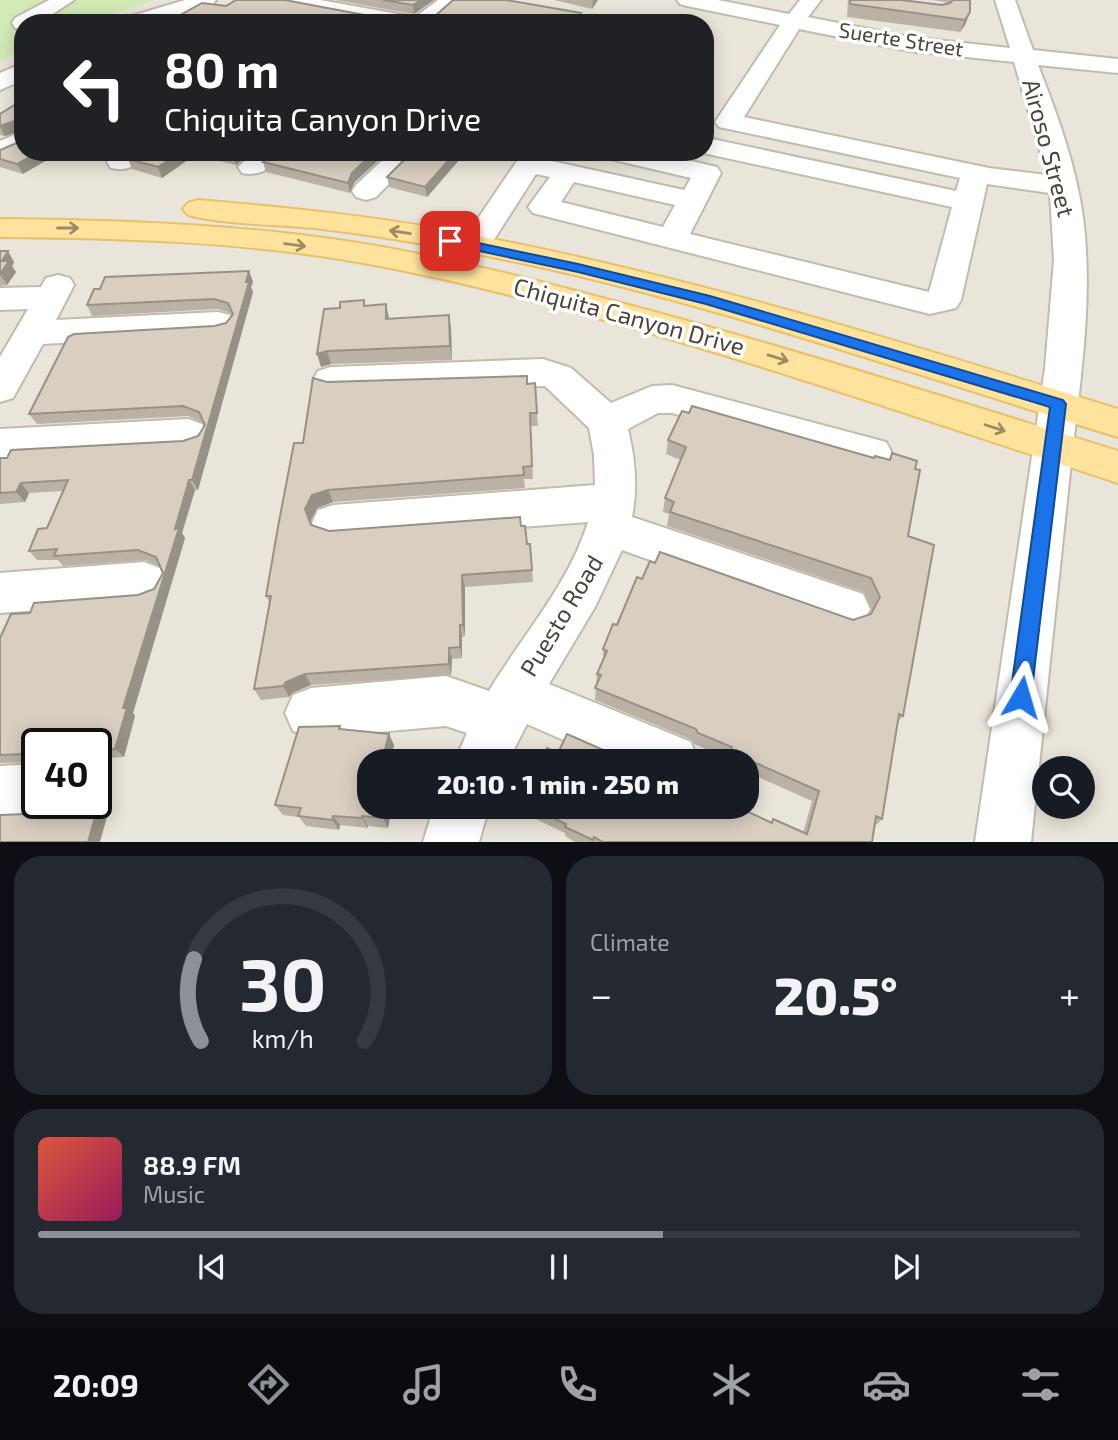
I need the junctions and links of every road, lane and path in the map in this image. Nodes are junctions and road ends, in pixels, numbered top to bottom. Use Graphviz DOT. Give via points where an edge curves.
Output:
graph roads {
  1 [pos="64,0"];
  2 [pos="177,0"];
  3 [pos="206,0"];
  4 [pos="286,0"];
  5 [pos="451,0"];
  6 [pos="687,0"];
  7 [pos="811,0"];
  8 [pos="1005,0"];
  9 [pos="39,14"];
  10 [pos="133,14"];
  11 [pos="162,14"];
  12 [pos="363,14"];
  13 [pos="433,14"];
  14 [pos="793,22"];
  15 [pos="1023,56"];
  16 [pos="1118,66"];
  17 [pos="716,120"];
  18 [pos="802,138"];
  19 [pos="714,147"];
  20 [pos="398,161"];
  21 [pos="532,161"];
  22 [pos="541,161"];
  23 [pos="656,161"];
  24 [pos="792,166"];
  25 [pos="567,172"];
  26 [pos="1063,186"];
  27 [pos="972,188"];
  28 [pos="366,191"];
  29 [pos="692,200"];
  30 [pos="0,206"];
  31 [pos="0,228"];
  32 [pos="672,239"];
  33 [pos="475,245"];
  34 [pos="0,299"];
  35 [pos="218,323"];
  36 [pos="31,333"];
  37 [pos="331,380"];
  38 [pos="0,389"];
  39 [pos="1058,408"];
  40 [pos="607,422"];
  41 [pos="1118,423"];
  42 [pos="188,434"];
  43 [pos="0,444"];
  44 [pos="872,453"];
  45 [pos="1118,467"];
  46 [pos="612,515"];
  47 [pos="333,523"];
  48 [pos="144,582"];
  49 [pos="0,593"];
  50 [pos="847,609"];
  51 [pos="311,713"];
  52 [pos="498,725"];
  53 [pos="614,749"];
  54 [pos="21,792"];
  55 [pos="0,793"];
  56 [pos="458,819"];
  57 [pos="451,842"];
  58 [pos="1003,842"];
  1 -- 9 [label="street"];
  2 -- 10 [label="street"];
  3 -- 11 [label="street"];
  4 -- 12 [label="street"];
  5 -- 13 [label="street"];
  6 -- 14 [label="street, Suerte Street"];
  7 -- 14 [label="street"];
  8 -- 15 [label="street, Airoso Street"];
  14 -- 15 [label="street, Suerte Street" via="909,44"];
  14 -- 17 [label="street"];
  15 -- 16 [label="street, Suerte Street"];
  15 -- 26 [label="street, Airoso Street"];
  17 -- 18 [label="street"];
  18 -- 24 [label="street"];
  18 -- 27 [label="street"];
  19 -- 24 [label="street"];
  20 -- 28 [label="street"];
  21 -- 33 [label="street"];
  22 -- 25 [label="street"];
  23 -- 29 [label="street" via="707,173"];
  24 -- 27 [label="street"];
  25 -- 29 [label="street"];
  25 -- 32 [label="street" via="543,206"];
  26 -- 27 [label="street"];
  26 -- 39 [label="street, Airoso Street" via="1071,263"];
  27 -- 32 [label="street" via="944,300 930,303"];
  29 -- 32 [label="street"];
  33 -- 30 [label="main road, Chiquita Canyon Drive, one-way" via="262,213"];
  31 -- 39 [label="main road, Chiquita Canyon Drive, one-way" via="214,235 389,258 685,330"];
  33 -- 39 [label="main road, Chiquita Canyon Drive" via="710,301"];
  34 -- 36 [label="street" via="55,291"];
  35 -- 36 [label="street"];
  36 -- 38 [label="street"];
  37 -- 40 [label="street" via="543,372 558,377"];
  39 -- 41 [label="main road, Chiquita Canyon Drive"];
  39 -- 45 [label="main road, Chiquita Canyon Drive"];
  39 -- 58 [label="street, Airoso Street"];
  40 -- 44 [label="street" via="652,400 672,399"];
  40 -- 46 [label="street, Puesto Road" via="614,445"];
  42 -- 43 [label="street"];
  46 -- 47 [label="street"];
  46 -- 50 [label="street"];
  46 -- 52 [label="street, Puesto Road" via="599,559 576,602"];
  48 -- 49 [label="street"];
  51 -- 52 [label="street" via="446,701"];
  52 -- 53 [label="street"];
  54 -- 55 [label="street"];
  56 -- 57 [label="street"];
}
